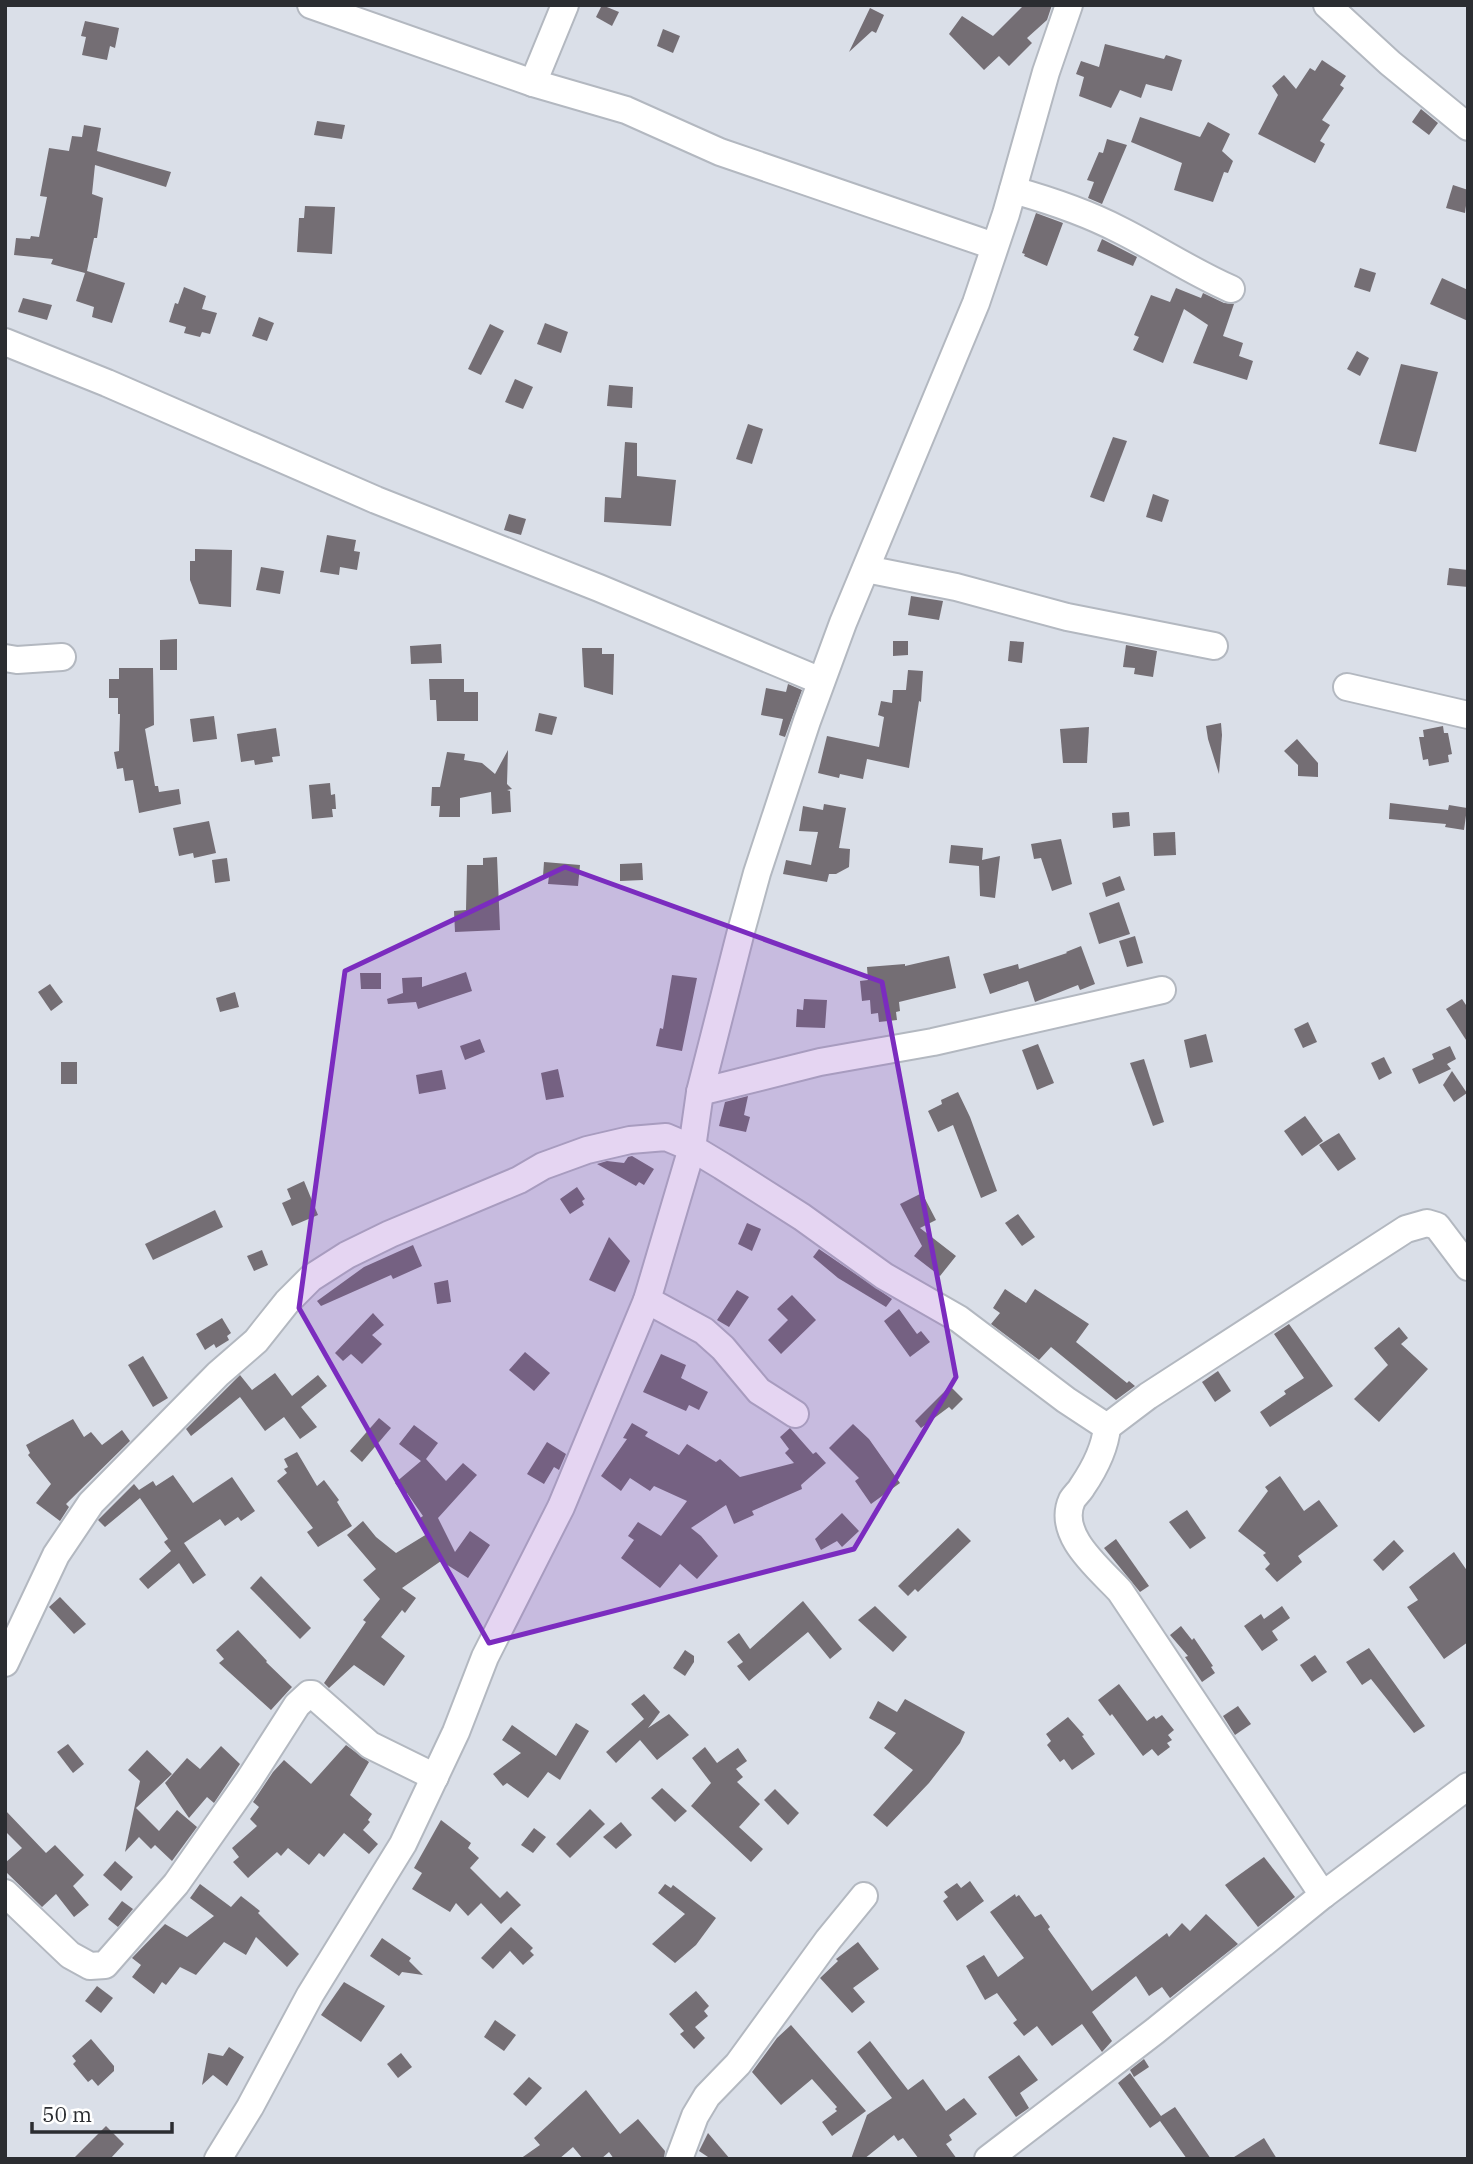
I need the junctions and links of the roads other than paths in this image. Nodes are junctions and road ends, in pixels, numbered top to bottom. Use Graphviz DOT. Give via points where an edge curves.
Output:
graph roads {
  1 [pos="311,5"];
  2 [pos="565,5"];
  3 [pos="1069,5"];
  4 [pos="1327,5"];
  5 [pos="533,83"];
  6 [pos="1468,127"];
  7 [pos="1013,190"];
  8 [pos="994,246"];
  9 [pos="1231,289"];
  10 [pos="5,342"];
  11 [pos="866,569"];
  12 [pos="1214,646"];
  13 [pos="5,657"];
  14 [pos="62,657"];
  15 [pos="821,681"];
  16 [pos="1347,687"];
  17 [pos="1468,715"];
  18 [pos="1162,990"];
  19 [pos="700,1091"];
  20 [pos="692,1148"];
  21 [pos="1468,1266"];
  22 [pos="647,1300"];
  23 [pos="795,1414"];
  24 [pos="1107,1427"];
  25 [pos="5,1663"];
  26 [pos="435,1777"];
  27 [pos="1468,1786"];
  28 [pos="5,1893"];
  29 [pos="1323,1895"];
  30 [pos="864,1896"];
  31 [pos="218,2159"];
  32 [pos="679,2159"];
  33 [pos="988,2159"];
  1 -- 5 [label="street"];
  2 -- 5 [label="street"];
  3 -- 7 [label="street"];
  4 -- 6 [label="street"];
  5 -- 8 [label="street" via="626,110 720,152"];
  7 -- 8 [label="street"];
  7 -- 9 [label="street" via="1119,230"];
  8 -- 11 [label="street" via="976,303"];
  10 -- 15 [label="street" via="376,500"];
  11 -- 12 [label="street"];
  11 -- 15 [label="street"];
  13 -- 14 [label="street"];
  15 -- 19 [label="street" via="757,873"];
  16 -- 17 [label="street"];
  18 -- 19 [label="street"];
  19 -- 20 [label="street"];
  20 -- 22 [label="street"];
  20 -- 24 [label="street" via="884,1276 959,1319"];
  20 -- 25 [label="street" via="666,1137 653,1137 587,1150 390,1234 323,1269 91,1503 56,1555"];
  21 -- 24 [label="street" via="1437,1226 1427,1223 1406,1229"];
  22 -- 23 [label="street" via="704,1331 759,1391"];
  22 -- 26 [label="street" via="561,1507 485,1657"];
  24 -- 29 [label="street" via="1103,1450 1072,1500 1073,1533 1127,1602"];
  26 -- 28 [label="street" via="370,1745 309,1694 297,1705 176,1884 105,1965 96,1968 70,1955"];
  26 -- 31 [label="street" via="402,1844"];
  27 -- 29 [label="street"];
  29 -- 33 [label="street"];
  30 -- 32 [label="street" via="738,2064 707,2096"];
}
